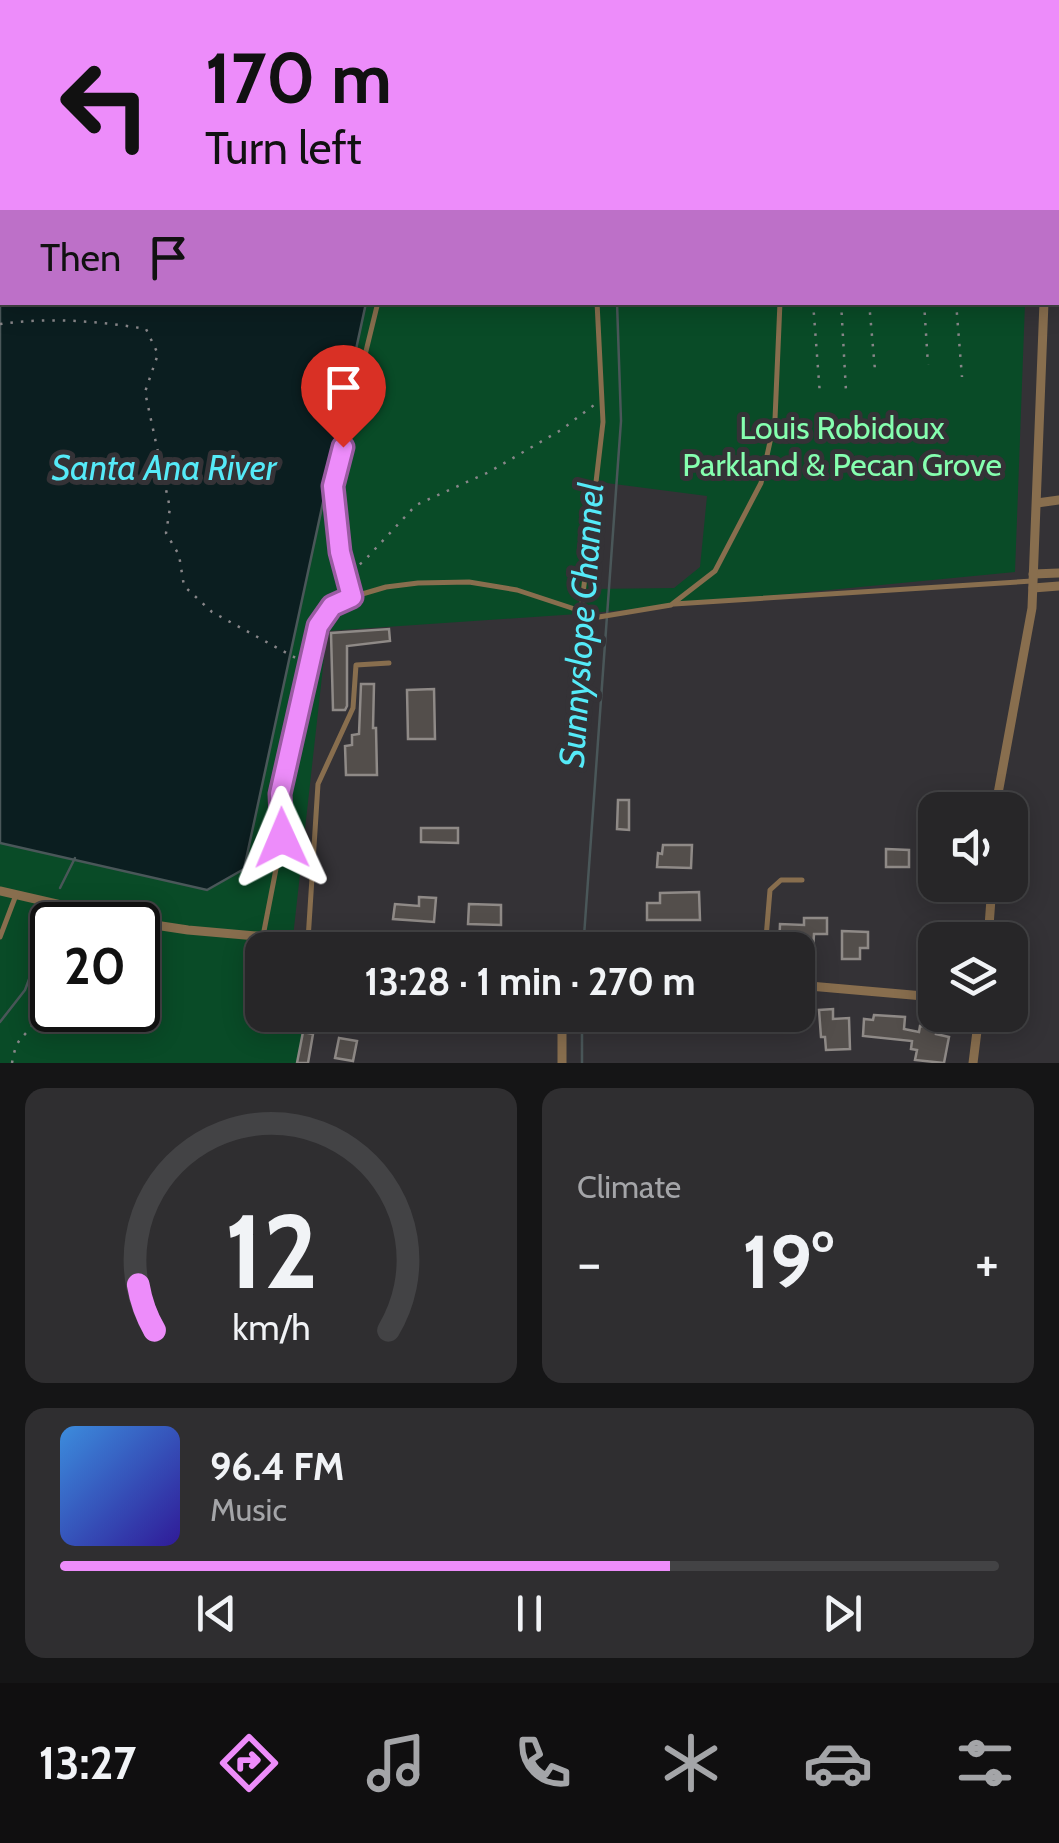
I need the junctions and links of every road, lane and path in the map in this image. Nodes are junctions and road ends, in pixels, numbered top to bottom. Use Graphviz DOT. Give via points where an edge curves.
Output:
graph roads {
  1 [pos="377,305"];
  2 [pos="597,305"];
  3 [pos="780,305"];
  4 [pos="813,305"];
  5 [pos="840,305"];
  6 [pos="869,305"];
  7 [pos="924,305"];
  8 [pos="956,305"];
  9 [pos="1044,305"];
  10 [pos="0,324"];
  11 [pos="928,365"];
  12 [pos="875,370"];
  13 [pos="962,377"];
  14 [pos="846,391"];
  15 [pos="820,395"];
  16 [pos="602,399"];
  17 [pos="1059,500"];
  18 [pos="1036,503"];
  19 [pos="1059,573"];
  20 [pos="346,574"];
  21 [pos="1033,581"];
  22 [pos="1059,586"];
  23 [pos="352,597"];
  24 [pos="671,605"];
  25 [pos="580,612"];
  26 [pos="389,663"];
  27 [pos="308,665"];
  28 [pos="998,792"];
  29 [pos="802,880"];
  30 [pos="0,890"];
  31 [pos="16,894"];
  32 [pos="264,932"];
  33 [pos="309,932"];
  34 [pos="766,932"];
  35 [pos="245,934"];
  36 [pos="0,937"];
  37 [pos="815,986"];
  38 [pos="918,996"];
  39 [pos="30,1025"];
  40 [pos="562,1032"];
  41 [pos="977,1032"];
  42 [pos="12,1063"];
  43 [pos="562,1063"];
  44 [pos="973,1063"];
  1 -- 20 [label="lane" via="333,486"];
  2 -- 16 [label="lane"];
  3 -- 24 [label="lane" via="775,419 761,483 715,571"];
  4 -- 15 [label="path"];
  5 -- 14 [label="path"];
  6 -- 12 [label="path"];
  7 -- 11 [label="path"];
  8 -- 13 [label="path"];
  9 -- 18 [label="street"];
  10 -- 27 [label="path" via="146,329 158,354 145,392 170,508 166,533 179,555 184,586 212,612"];
  16 -- 20 [label="path" via="489,472 416,505"];
  16 -- 25 [label="lane"];
  17 -- 18 [label="street"];
  18 -- 21 [label="street"];
  19 -- 21 [label="street"];
  20 -- 23 [label="lane"];
  21 -- 22 [label="street"];
  21 -- 24 [label="lane"];
  21 -- 28 [label="street"];
  23 -- 25 [label="lane" via="386,587 469,582"];
  23 -- 27 [label="lane" via="332,606 318,626"];
  24 -- 25 [label="lane" via="617,616"];
  26 -- 33 [label="lane" via="356,665 352,708 318,784"];
  27 -- 32 [label="lane" via="280,794 282,838"];
  29 -- 34 [label="lane" via="780,880 770,890"];
  30 -- 31 [label="street"];
  31 -- 35 [label="street" via="135,922"];
  31 -- 36 [label="lane"];
  37 -- 38 [label="street"];
  39 -- 42 [label="path" via="14,1042"];
  40 -- 43 [label="street"];
  41 -- 44 [label="street"];
}
